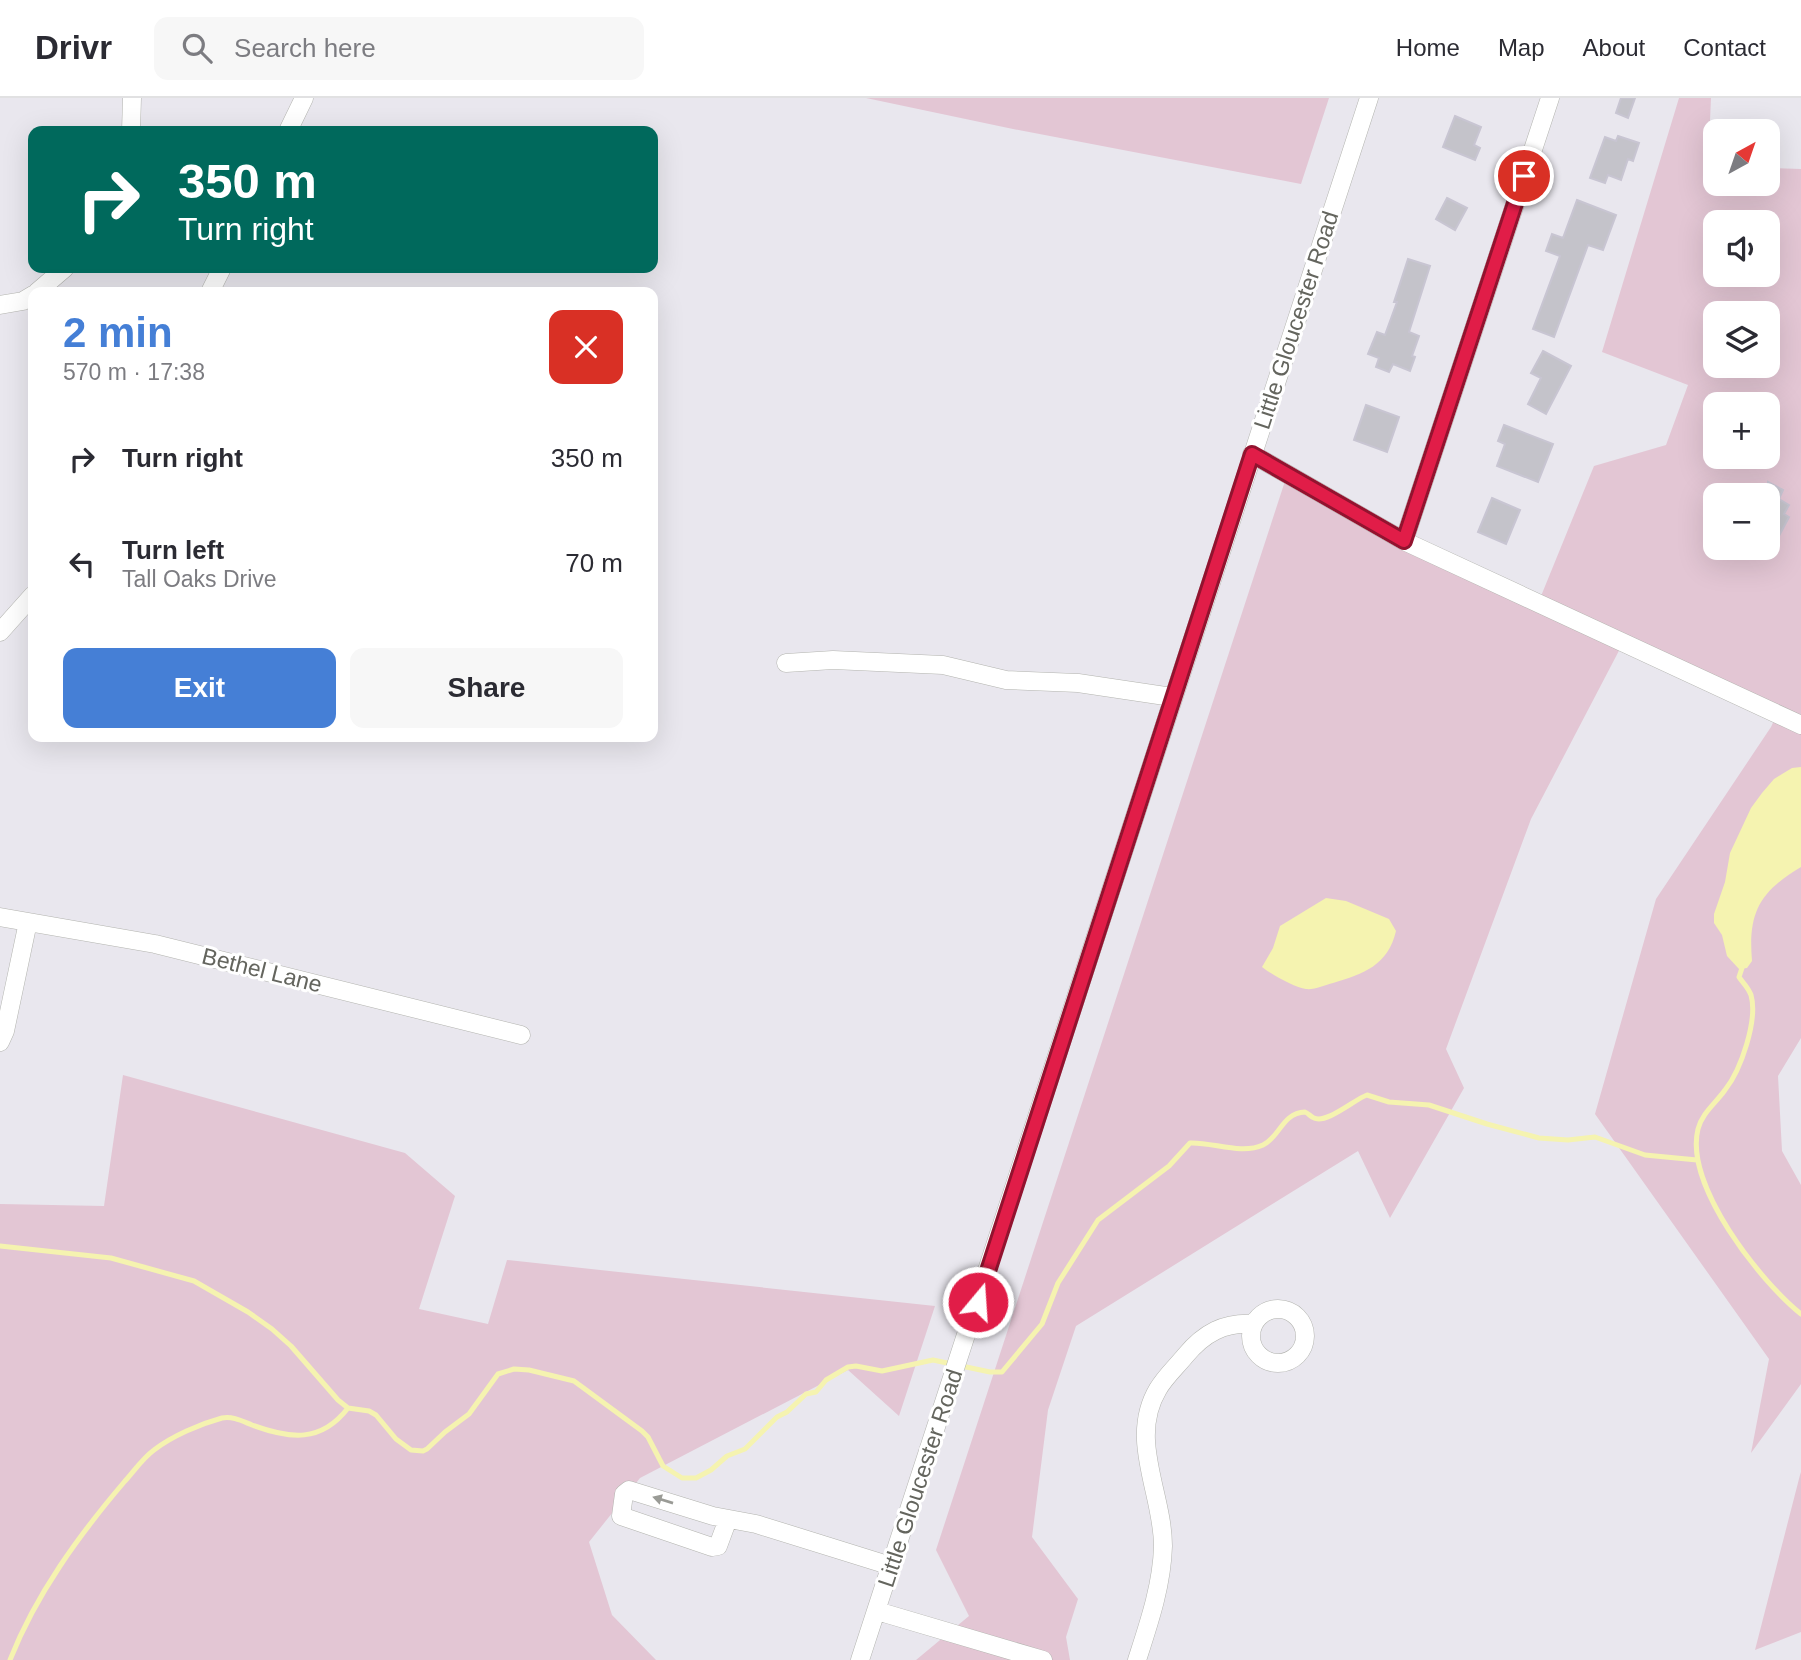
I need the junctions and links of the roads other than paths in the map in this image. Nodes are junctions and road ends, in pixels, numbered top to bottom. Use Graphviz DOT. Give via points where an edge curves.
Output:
graph roads {
  1 [pos="132,98"];
  2 [pos="304,98"];
  3 [pos="1370,98"];
  4 [pos="1550,98"];
  5 [pos="131,126"];
  6 [pos="290,126"];
  7 [pos="59,273"];
  8 [pos="42,287"];
  9 [pos="28,298"];
  10 [pos="0,304"];
  11 [pos="1252,454"];
  12 [pos="1404,541"];
  13 [pos="28,601"];
  14 [pos="0,632"];
  15 [pos="786,663"];
  16 [pos="1172,697"];
  17 [pos="1801,725"];
  18 [pos="0,917"];
  19 [pos="28,922"];
  20 [pos="521,1035"];
  21 [pos="0,1042"];
  22 [pos="1254,1324"];
  23 [pos="728,1519"];
  24 [pos="891,1566"];
  25 [pos="877,1611"];
  26 [pos="860,1660"];
  27 [pos="1043,1660"];
  28 [pos="1137,1660"];
  1 -- 5 [label="street"];
  2 -- 6 [label="street"];
  3 -- 11 [label="street, Little Gloucester Road"];
  4 -- 12 [label="street"];
  7 -- 8 [label="street"];
  9 -- 10 [label="street"];
  11 -- 12 [label="street"];
  11 -- 16 [label="street, Little Gloucester Road"];
  12 -- 17 [label="street"];
  13 -- 14 [label="street"];
  15 -- 16 [label="street" via="846,660 943,665 1006,680 1078,683"];
  16 -- 24 [label="street, Little Gloucester Road"];
  18 -- 19 [label="street, Bethel Lane"];
  19 -- 20 [label="street, Bethel Lane" via="155,944"];
  19 -- 21 [label="street"];
  22 -- 28 [label="street" via="1209,1333 1158,1390 1146,1419 1147,1458 1163,1545 1154,1605"];
  23 -- 23 [label="street, one-way" via="629,1490 624,1494 621,1516 712,1547 719,1546"];
  23 -- 24 [label="street"];
  24 -- 25 [label="street, Little Gloucester Road"];
  25 -- 26 [label="street, Little Gloucester Road"];
  25 -- 27 [label="street"];
}
